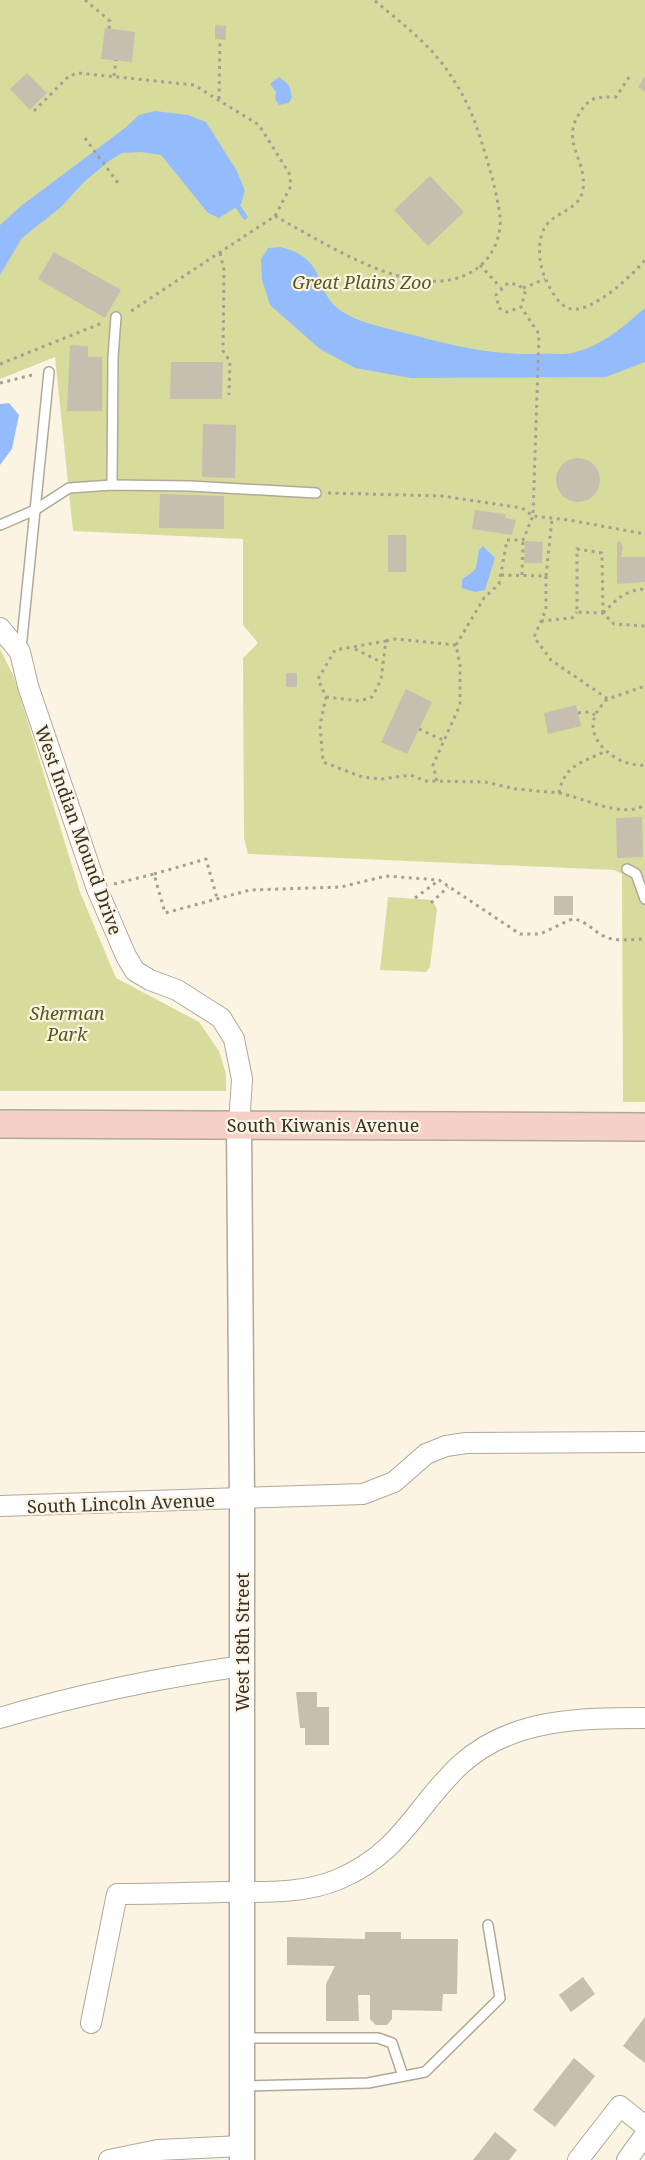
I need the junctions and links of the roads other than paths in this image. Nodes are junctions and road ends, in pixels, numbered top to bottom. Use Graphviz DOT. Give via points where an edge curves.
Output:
graph roads {
  1 [pos="116,317"];
  2 [pos="49,372"];
  3 [pos="112,485"];
  4 [pos="316,493"];
  5 [pos="35,510"];
  6 [pos="0,525"];
  7 [pos="0,628"];
  8 [pos="20,651"];
  9 [pos="627,869"];
  10 [pos="645,899"];
  11 [pos="0,1124"];
  12 [pos="239,1125"];
  13 [pos="645,1127"];
  14 [pos="645,1442"];
  15 [pos="243,1499"];
  16 [pos="0,1506"];
  17 [pos="242,1666"];
  18 [pos="0,1718"];
  19 [pos="645,1718"];
  20 [pos="242,1892"];
  21 [pos="488,1925"];
  22 [pos="91,2023"];
  23 [pos="242,2038"];
  24 [pos="403,2076"];
  25 [pos="242,2086"];
  26 [pos="645,2126"];
  27 [pos="645,2135"];
  28 [pos="242,2153"];
  29 [pos="109,2160"];
  30 [pos="578,2160"];
  31 [pos="627,2160"];
  1 -- 3 [label="lane" via="112,357"];
  2 -- 5 [label="lane"];
  3 -- 4 [label="lane"];
  3 -- 5 [label="lane" via="69,488"];
  5 -- 6 [label="lane"];
  5 -- 8 [label="lane"];
  7 -- 8 [label="street, West Indian Mound Drive"];
  8 -- 12 [label="street, West Indian Mound Drive" via="36,709 111,926 135,971 177,990 221,1018 234,1039 243,1078"];
  9 -- 10 [label="lane" via="636,874"];
  11 -- 12 [label="main road, South Kiwanis Avenue"];
  12 -- 13 [label="main road, South Kiwanis Avenue"];
  12 -- 15 [label="street, West 18th Street"];
  14 -- 15 [label="street, South Lincoln Avenue" via="466,1443 426,1454 394,1482 363,1494"];
  15 -- 16 [label="street, South Lincoln Avenue"];
  15 -- 17 [label="street, West 18th Street"];
  17 -- 18 [label="street" via="151,1679"];
  17 -- 20 [label="street, West 18th Street"];
  19 -- 20 [label="street" via="577,1718 518,1731 479,1750 459,1766 399,1838 366,1865 316,1888"];
  20 -- 22 [label="street" via="117,1894"];
  20 -- 23 [label="street, West 18th Street"];
  21 -- 24 [label="lane" via="500,1998 425,2072"];
  23 -- 24 [label="lane" via="378,2038 392,2043"];
  23 -- 25 [label="street, West 18th Street"];
  24 -- 25 [label="lane" via="368,2083"];
  25 -- 28 [label="street, West 18th Street"];
  26 -- 30 [label="street" via="621,2106"];
  27 -- 31 [label="street"];
  28 -- 29 [label="street" via="158,2150"];
}
